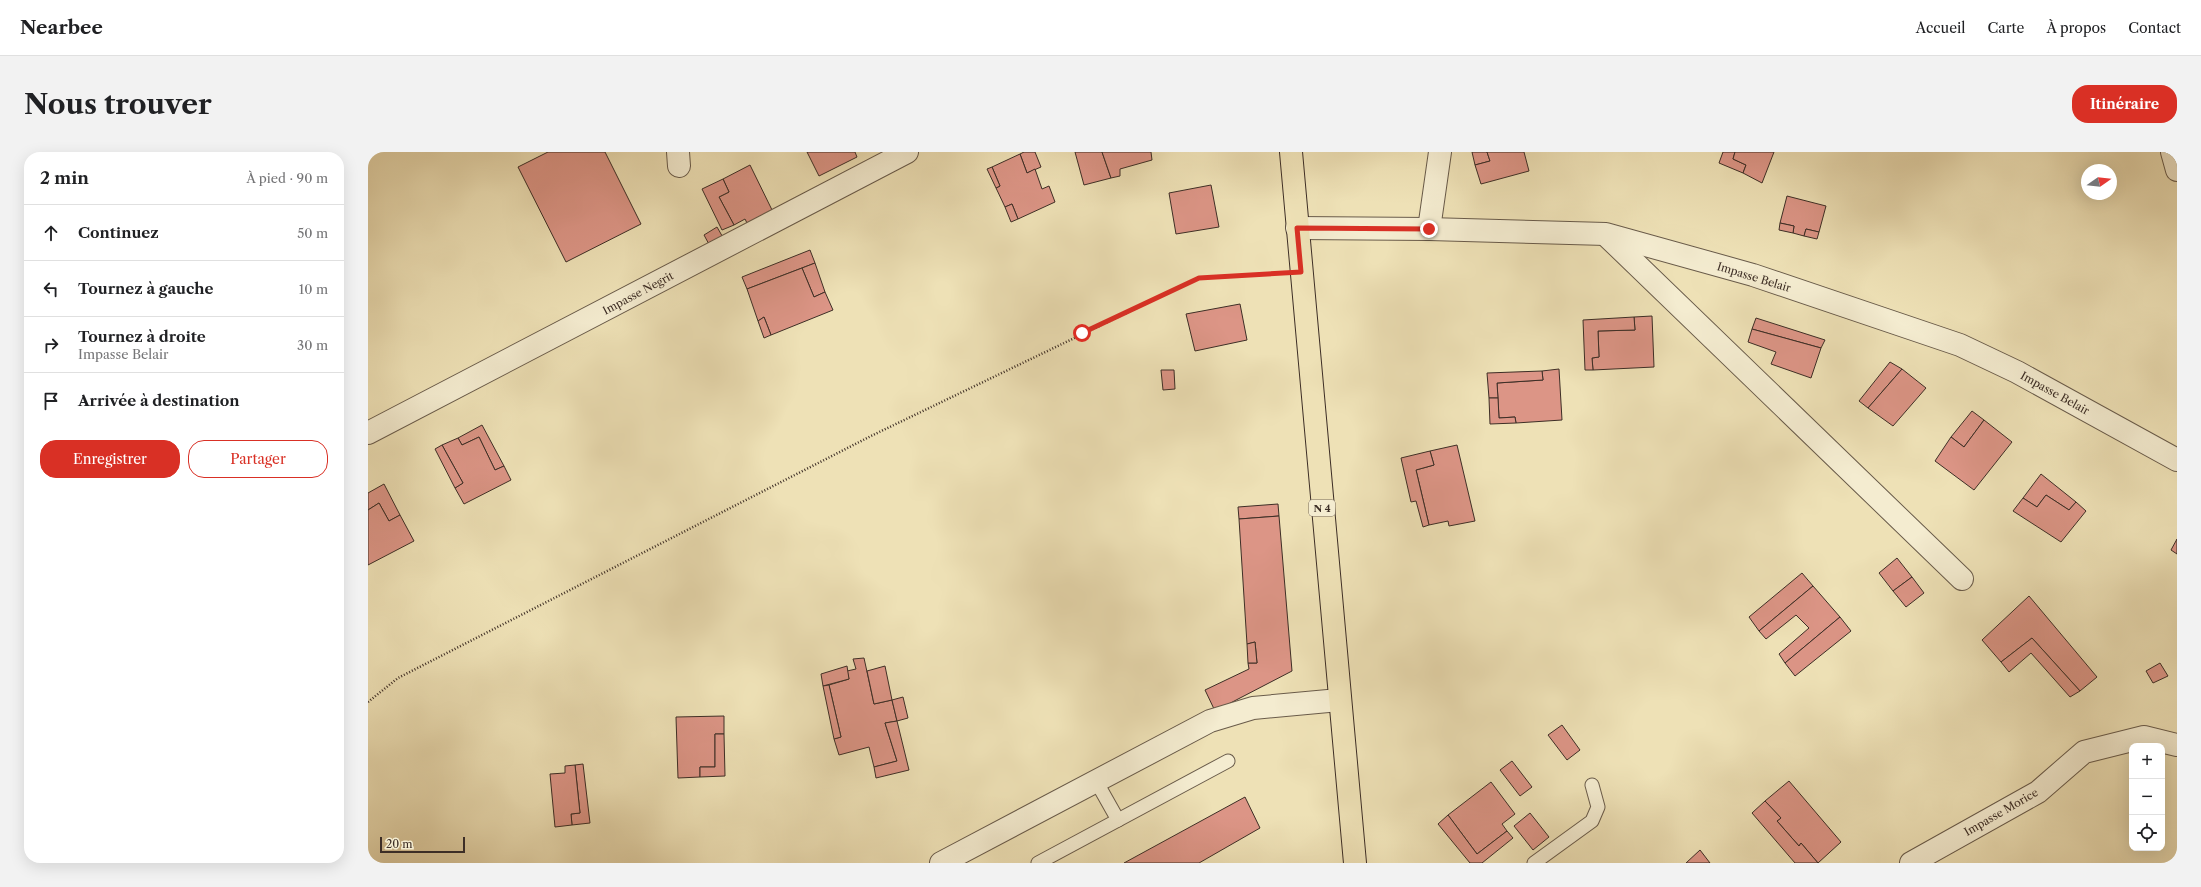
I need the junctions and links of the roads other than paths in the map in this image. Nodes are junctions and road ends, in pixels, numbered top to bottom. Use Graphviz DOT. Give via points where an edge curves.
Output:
graph roads {
  1 [pos="907,152"];
  2 [pos="1291,152"];
  3 [pos="1440,152"];
  4 [pos="2172,152"];
  5 [pos="2177,170"];
  6 [pos="1297,228"];
  7 [pos="1429,229"];
  8 [pos="1606,234"];
  9 [pos="368,433"];
  10 [pos="2177,460"];
  11 [pos="1962,580"];
  12 [pos="1339,700"];
  13 [pos="2177,745"];
  14 [pos="1228,761"];
  15 [pos="1096,781"];
  16 [pos="1592,785"];
  17 [pos="1118,820"];
  18 [pos="941,863"];
  19 [pos="1038,863"];
  20 [pos="1356,863"];
  21 [pos="1534,863"];
  22 [pos="1911,863"];
  1 -- 9 [label="street, Impasse Negrit"];
  2 -- 6 [label="main road, N 4"];
  3 -- 7 [label="street"];
  4 -- 5 [label="street"];
  6 -- 7 [label="street, Impasse Belair"];
  6 -- 12 [label="main road, N 4"];
  7 -- 8 [label="street, Impasse Belair"];
  8 -- 10 [label="street, Impasse Belair" via="1753,275 1960,345 2017,372"];
  8 -- 11 [label="street"];
  12 -- 15 [label="street" via="1253,708 1210,721"];
  12 -- 20 [label="main road, N 4"];
  13 -- 22 [label="street, Impasse Morice" via="2144,737 2084,752 2038,792"];
  14 -- 17 [label="lane"];
  15 -- 17 [label="lane"];
  15 -- 18 [label="street"];
  16 -- 21 [label="lane" via="1598,807 1592,821"];
  17 -- 19 [label="lane"];
}
